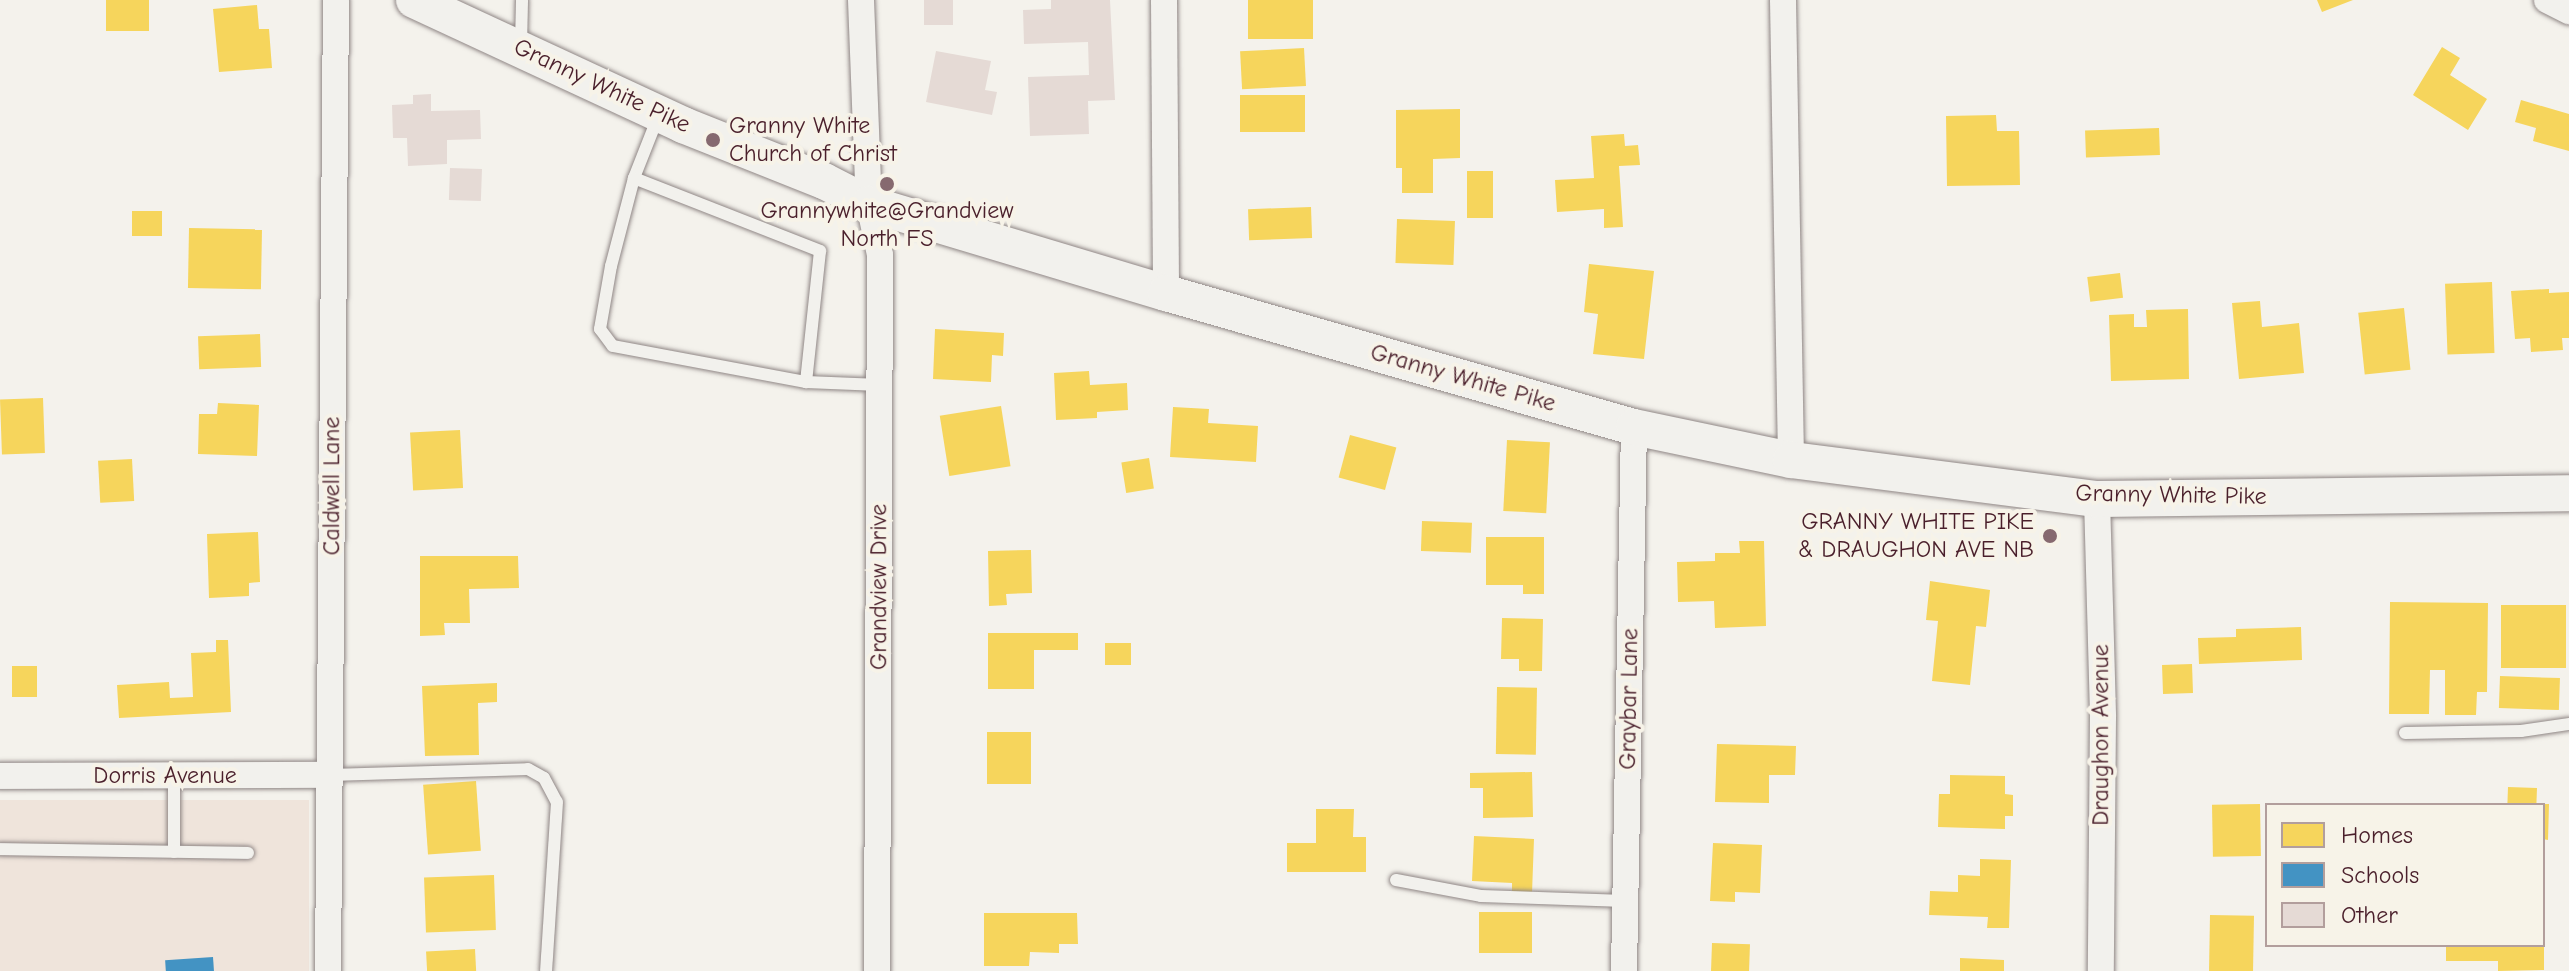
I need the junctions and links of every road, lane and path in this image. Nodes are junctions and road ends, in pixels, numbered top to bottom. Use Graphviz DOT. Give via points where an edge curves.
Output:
graph roads {
  1 [pos="336,0"];
  2 [pos="414,0"];
  3 [pos="522,0"];
  4 [pos="861,0"];
  5 [pos="1164,0"];
  6 [pos="1783,0"];
  7 [pos="2547,0"];
  8 [pos="2569,11"];
  9 [pos="521,47"];
  10 [pos="660,114"];
  11 [pos="634,178"];
  12 [pos="869,204"];
  13 [pos="1166,293"];
  14 [pos="806,382"];
  15 [pos="880,385"];
  16 [pos="1634,427"];
  17 [pos="1791,460"];
  18 [pos="2569,493"];
  19 [pos="2097,499"];
  20 [pos="2569,724"];
  21 [pos="2405,733"];
  22 [pos="330,775"];
  23 [pos="0,776"];
  24 [pos="174,776"];
  25 [pos="0,849"];
  26 [pos="174,852"];
  27 [pos="248,853"];
  28 [pos="1396,880"];
  29 [pos="1625,901"];
  30 [pos="328,971"];
  31 [pos="546,971"];
  32 [pos="877,971"];
  33 [pos="1624,971"];
  34 [pos="2101,971"];
  1 -- 22 [label="street, Caldwell Lane"];
  2 -- 9 [label="main road, Granny White Pike"];
  3 -- 9 [label="lane"];
  4 -- 12 [label="street, Grandview Drive"];
  5 -- 13 [label="street"];
  6 -- 17 [label="street"];
  7 -- 8 [label="street"];
  9 -- 10 [label="main road, Granny White Pike"];
  10 -- 11 [label="lane"];
  10 -- 12 [label="main road, Granny White Pike"];
  11 -- 14 [label="lane" via="820,251"];
  11 -- 14 [label="lane" via="600,329 613,346"];
  12 -- 13 [label="main road, Granny White Pike"];
  12 -- 15 [label="street, Grandview Drive" via="880,255"];
  13 -- 16 [label="main road, Granny White Pike"];
  14 -- 15 [label="lane"];
  15 -- 32 [label="street, Grandview Drive"];
  16 -- 17 [label="main road, Granny White Pike"];
  16 -- 29 [label="street, Graybar Lane"];
  17 -- 19 [label="main road, Granny White Pike"];
  18 -- 19 [label="main road, Granny White Pike"];
  19 -- 34 [label="street, Draughon Avenue" via="2103,717"];
  20 -- 21 [label="lane" via="2521,731"];
  22 -- 24 [label="street, Dorris Avenue"];
  22 -- 30 [label="street, Caldwell Lane"];
  22 -- 31 [label="lane" via="528,769 544,778 557,802"];
  23 -- 24 [label="street, Dorris Avenue"];
  24 -- 26 [label="lane"];
  25 -- 26 [label="lane"];
  26 -- 27 [label="lane"];
  28 -- 29 [label="lane" via="1481,896"];
  29 -- 33 [label="street, Graybar Lane"];
}
